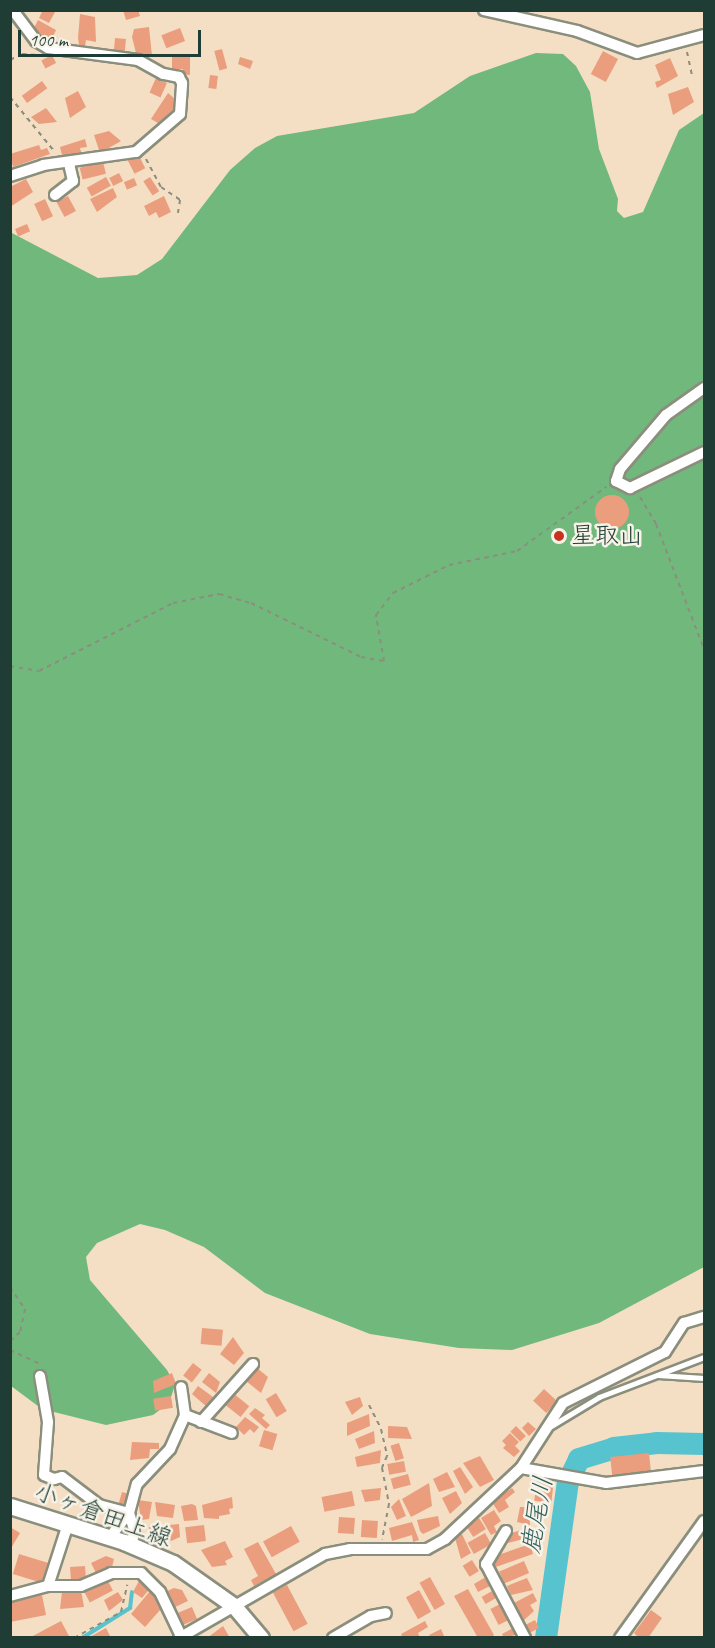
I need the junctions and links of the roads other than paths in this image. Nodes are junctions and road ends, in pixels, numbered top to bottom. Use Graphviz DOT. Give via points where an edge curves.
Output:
graph roads {
  1 [pos="13,10"];
  2 [pos="484,10"];
  3 [pos="705,35"];
  4 [pos="66,163"];
  5 [pos="10,176"];
  6 [pos="56,195"];
  7 [pos="705,388"];
  8 [pos="705,452"];
  9 [pos="705,1317"];
  10 [pos="705,1357"];
  11 [pos="254,1364"];
  12 [pos="41,1371"];
  13 [pos="657,1375"];
  14 [pos="705,1378"];
  15 [pos="181,1387"];
  16 [pos="185,1415"];
  17 [pos="201,1422"];
  18 [pos="547,1429"];
  19 [pos="232,1433"];
  20 [pos="521,1468"];
  21 [pos="705,1471"];
  22 [pos="10,1506"];
  23 [pos="129,1513"];
  24 [pos="705,1521"];
  25 [pos="68,1524"];
  26 [pos="506,1531"];
  27 [pos="110,1538"];
  28 [pos="132,1545"];
  29 [pos="48,1586"];
  30 [pos="10,1596"];
  31 [pos="234,1606"];
  32 [pos="386,1613"];
  33 [pos="180,1637"];
  34 [pos="261,1638"];
  35 [pos="333,1638"];
  36 [pos="525,1638"];
  37 [pos="620,1638"];
  1 -- 4 [label="street" via="36,41 48,48 138,60 163,74 179,77 182,82 180,114 140,150"];
  2 -- 3 [label="street" via="577,31 637,53"];
  4 -- 5 [label="street" via="26,169"];
  4 -- 6 [label="street" via="72,181"];
  7 -- 8 [label="street" via="666,416 620,469 616,481 625,487 633,486"];
  9 -- 18 [label="street" via="684,1323 665,1352 563,1403"];
  10 -- 13 [label="lane"];
  11 -- 17 [label="street"];
  12 -- 23 [label="street" via="48,1422 44,1474 54,1479 62,1477 99,1505"];
  13 -- 14 [label="lane"];
  13 -- 18 [label="lane" via="599,1397"];
  15 -- 16 [label="street"];
  16 -- 17 [label="street"];
  16 -- 23 [label="street" via="170,1449 137,1484"];
  17 -- 19 [label="street"];
  18 -- 20 [label="street"];
  20 -- 21 [label="street" via="577,1480 644,1481"];
  20 -- 31 [label="street" via="427,1549 350,1549 325,1554"];
  22 -- 25 [label="main road, 小ヶ倉田上線"];
  23 -- 27 [label="street"];
  23 -- 28 [label="street" via="134,1529"];
  24 -- 37 [label="street"];
  25 -- 27 [label="main road, 小ヶ倉田上線"];
  25 -- 29 [label="street"];
  26 -- 36 [label="street" via="486,1564"];
  27 -- 28 [label="main road, 小ヶ倉田上線"];
  28 -- 31 [label="main road, 小ヶ倉田上線" via="172,1563"];
  29 -- 30 [label="street"];
  29 -- 33 [label="street" via="81,1586 111,1573 141,1573 160,1592"];
  31 -- 33 [label="street"];
  31 -- 34 [label="main road, 小ヶ倉田上線"];
  32 -- 35 [label="street" via="371,1616"];
}
